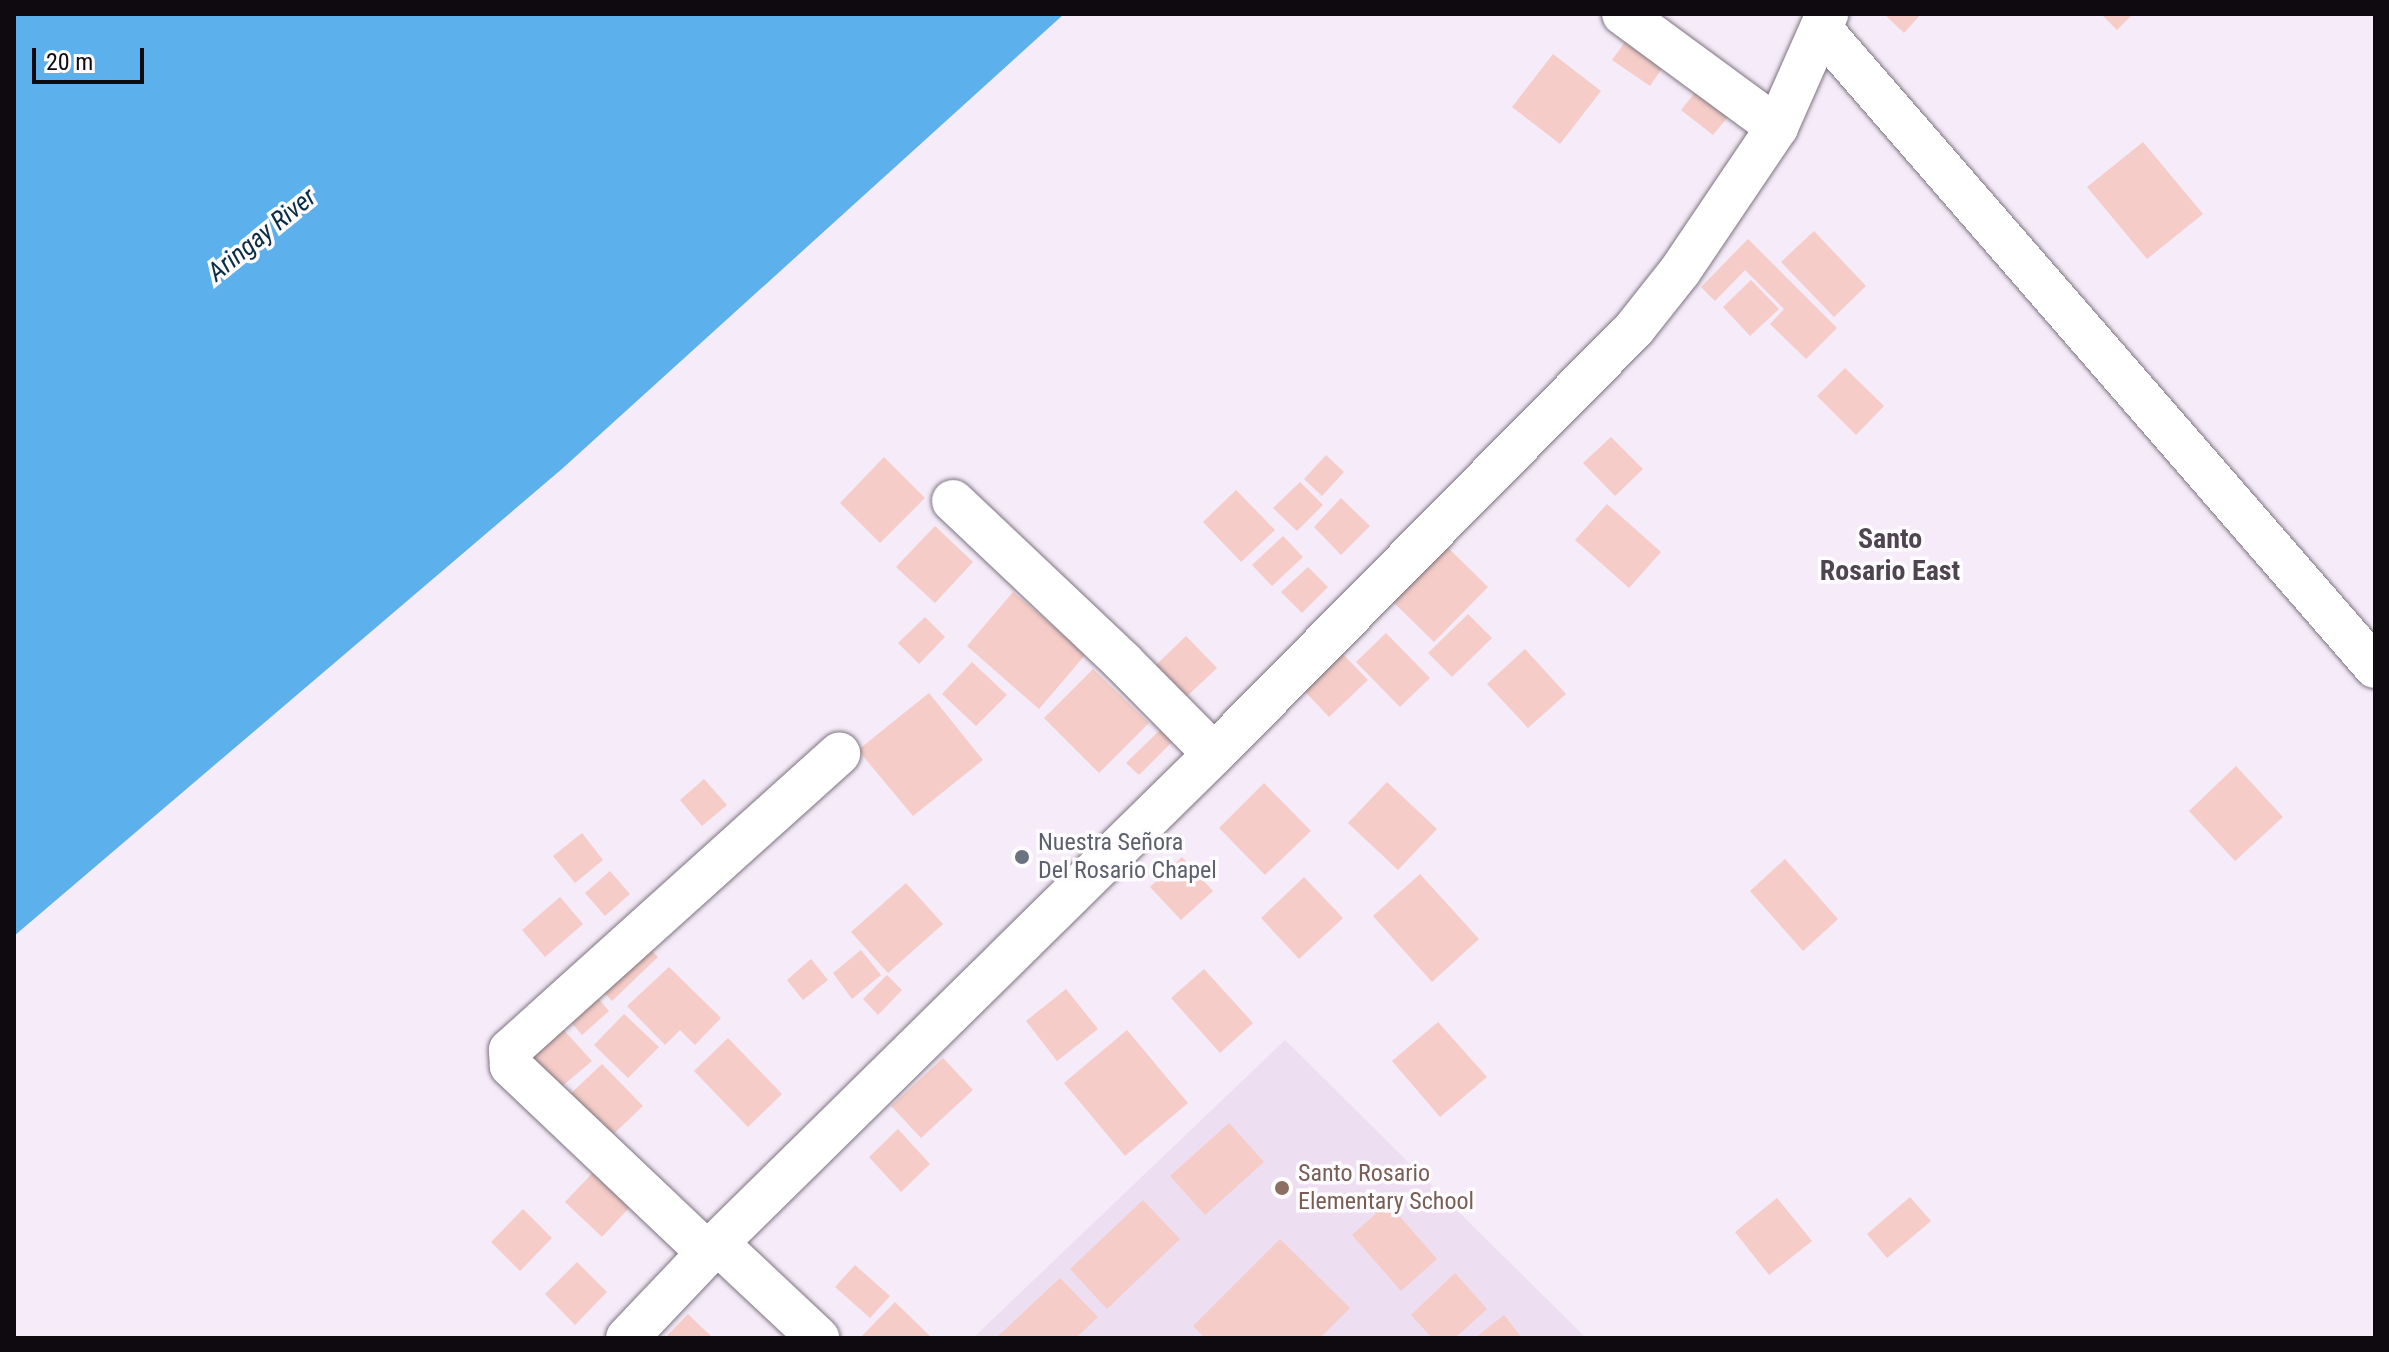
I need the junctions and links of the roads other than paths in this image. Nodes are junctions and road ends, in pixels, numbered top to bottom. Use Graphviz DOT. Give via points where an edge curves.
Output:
graph roads {
  1 [pos="1623,14"];
  2 [pos="1824,21"];
  3 [pos="1777,127"];
  4 [pos="953,501"];
  5 [pos="2375,667"];
  6 [pos="839,754"];
  7 [pos="1214,754"];
  8 [pos="713,1248"];
  9 [pos="627,1338"];
  10 [pos="818,1338"];
  1 -- 3 [label="street"];
  2 -- 3 [label="street"];
  2 -- 5 [label="street"];
  3 -- 7 [label="street" via="1680,271 1634,329"];
  4 -- 7 [label="street"];
  6 -- 8 [label="street" via="510,1050 511,1066"];
  7 -- 8 [label="street"];
  8 -- 9 [label="street"];
  8 -- 10 [label="street"];
}
